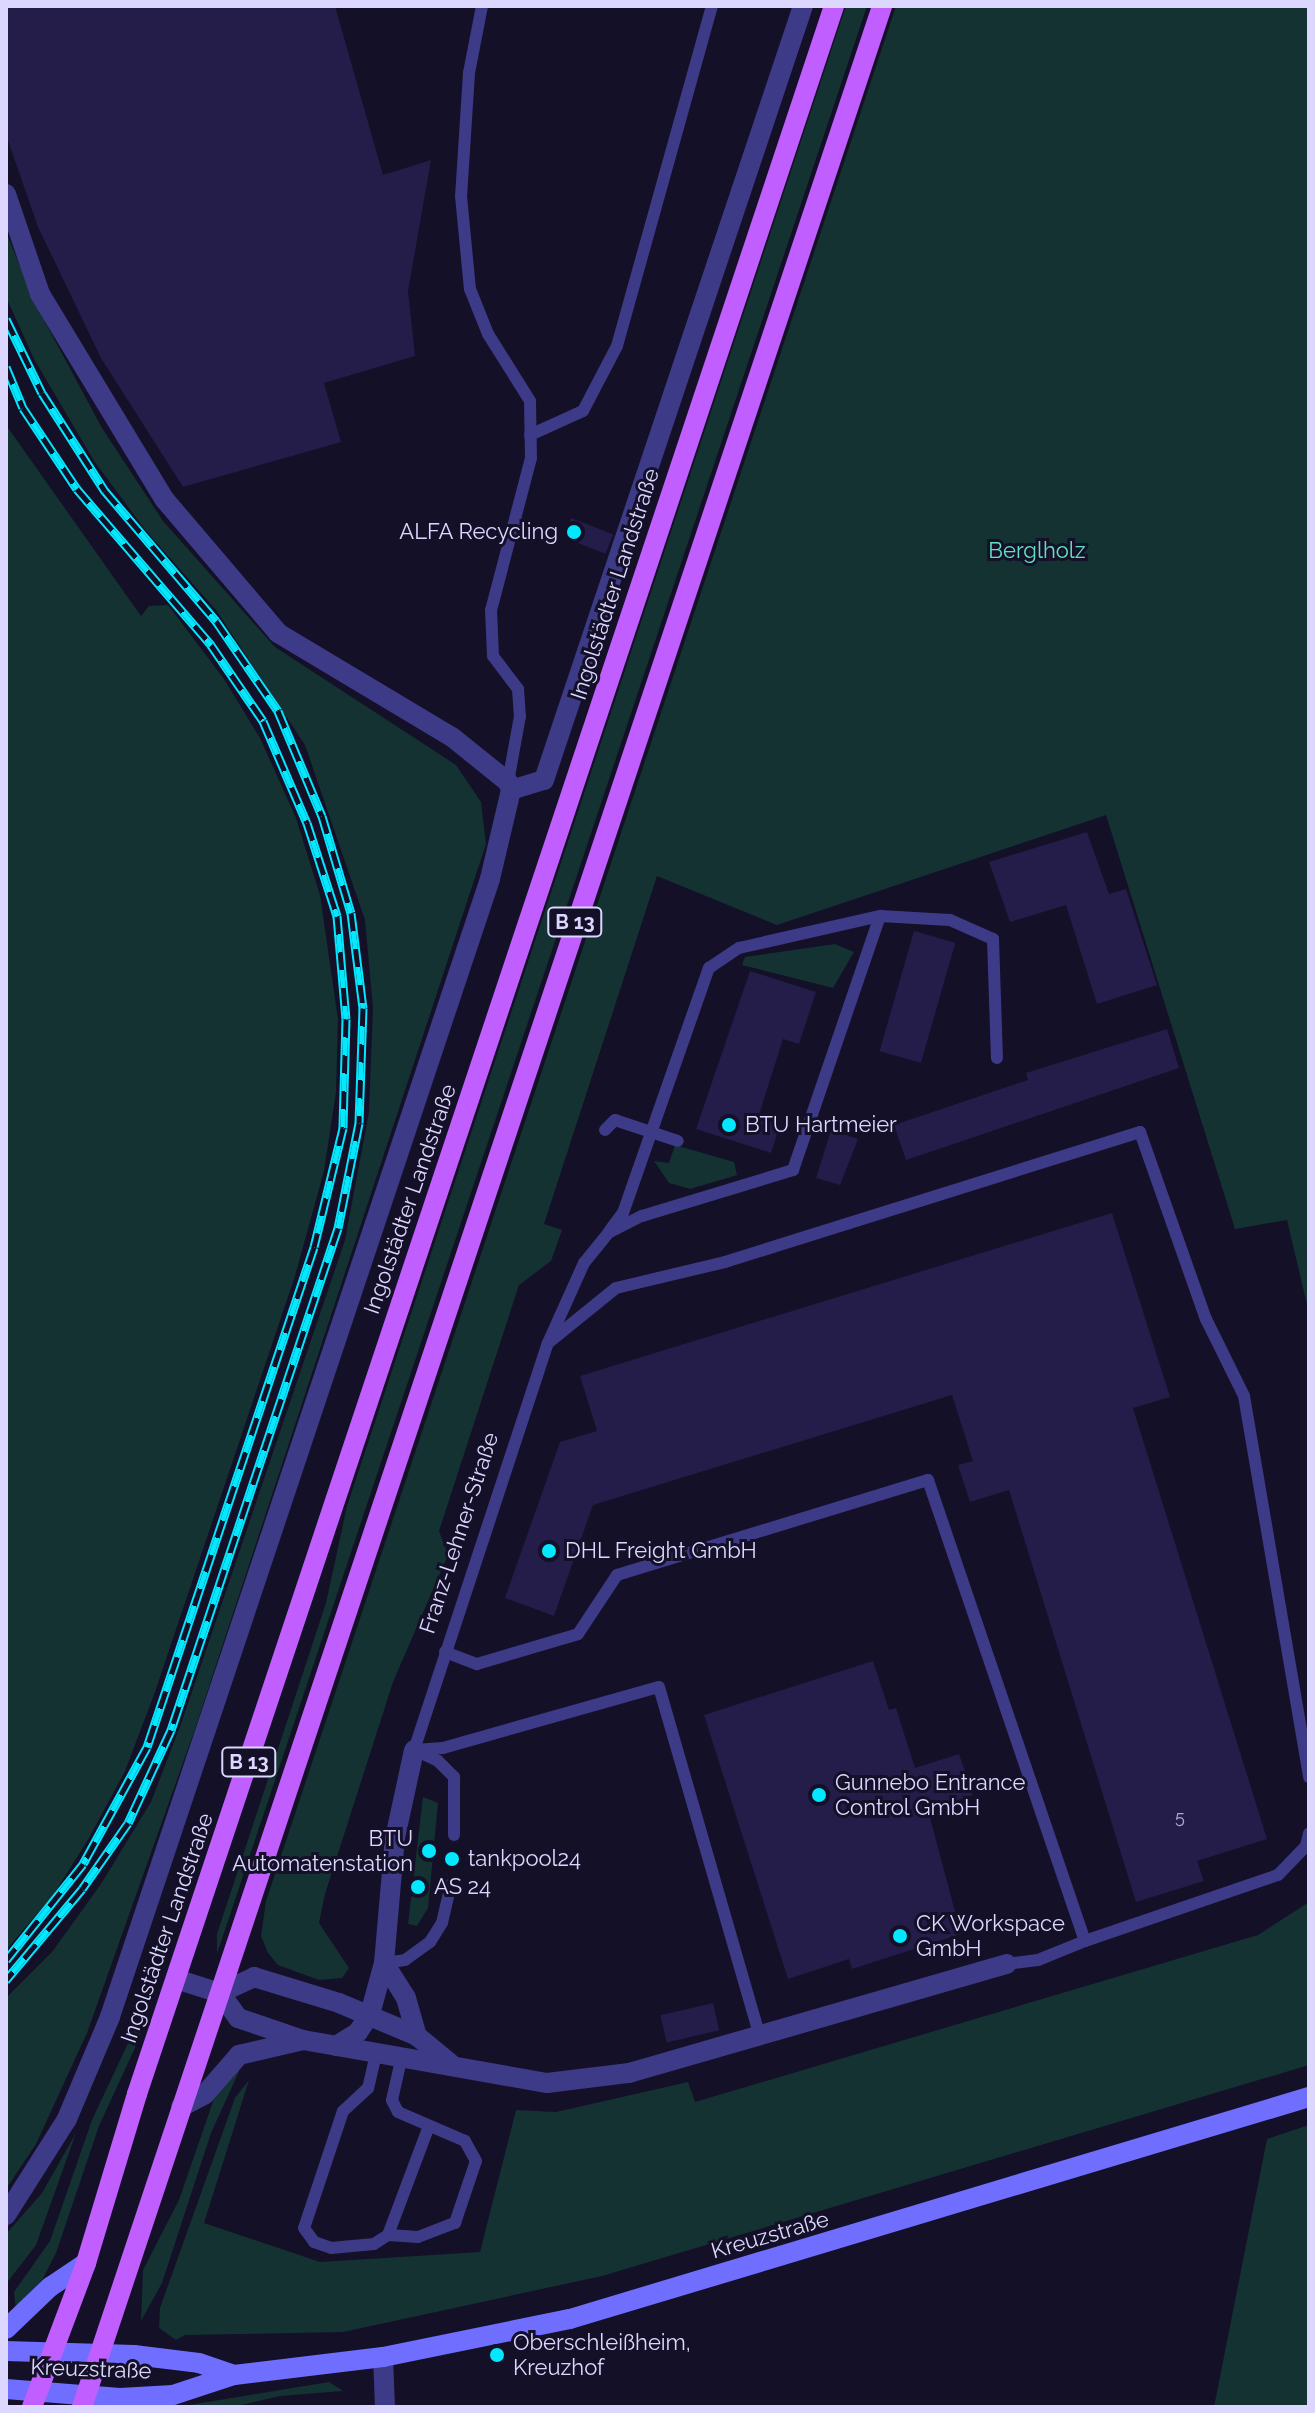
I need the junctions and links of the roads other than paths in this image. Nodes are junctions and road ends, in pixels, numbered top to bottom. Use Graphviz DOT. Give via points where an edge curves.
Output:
graph roads {
  1 [pos="482,6"];
  2 [pos="712,6"];
  3 [pos="803,6"];
  4 [pos="834,6"];
  5 [pos="882,6"];
  6 [pos="6,194"];
  7 [pos="530,435"];
  8 [pos="510,786"];
  9 [pos="880,916"];
  10 [pos="997,1058"];
  11 [pos="605,1130"];
  12 [pos="652,1131"];
  13 [pos="678,1141"];
  14 [pos="608,1233"];
  15 [pos="548,1343"];
  16 [pos="445,1652"];
  17 [pos="414,1750"];
  18 [pos="1309,1777"];
  19 [pos="1309,1833"];
  20 [pos="454,1835"];
  21 [pos="451,1884"];
  22 [pos="1085,1941"];
  23 [pos="384,1963"];
  24 [pos="1007,1964"];
  25 [pos="176,1979"];
  26 [pos="220,1993"];
  27 [pos="370,2014"];
  28 [pos="417,2036"];
  29 [pos="760,2038"];
  30 [pos="303,2040"];
  31 [pos="336,2046"];
  32 [pos="376,2054"];
  33 [pos="401,2060"];
  34 [pos="451,2064"];
  35 [pos="1309,2097"];
  36 [pos="181,2107"];
  37 [pos="429,2126"];
  38 [pos="6,2215"];
  39 [pos="388,2235"];
  40 [pos="86,2263"];
  41 [pos="6,2329"];
  42 [pos="6,2351"];
  43 [pos="53,2353"];
  44 [pos="101,2354"];
  45 [pos="383,2357"];
  46 [pos="234,2375"];
  47 [pos="6,2389"];
  48 [pos="173,2395"];
  49 [pos="34,2399"];
  50 [pos="84,2401"];
  51 [pos="153,2407"];
  52 [pos="385,2407"];
  1 -- 7 [label="lane" via="469,73 461,196 470,289 488,334 530,401"];
  2 -- 7 [label="lane" via="617,346 583,411"];
  3 -- 8 [label="street, Ingolstädter Landstraße" via="544,780"];
  4 -- 25 [label="main road, Ingolstädter Landstraße / B 13"];
  5 -- 26 [label="main road, B 13"];
  6 -- 8 [label="street" via="40,294 165,500 278,633 452,737"];
  7 -- 8 [label="lane" via="527,474 491,610 493,656 518,689 520,716"];
  8 -- 38 [label="street, Ingolstädter Landstraße" via="490,879 110,2017 67,2119"];
  9 -- 10 [label="lane" via="950,920 993,939"];
  9 -- 12 [label="lane" via="739,948 709,968"];
  9 -- 14 [label="lane, Franz-Lehner-Straße" via="793,1170 642,1216"];
  11 -- 12 [label="lane" via="615,1120"];
  12 -- 13 [label="lane"];
  12 -- 14 [label="lane" via="623,1213"];
  14 -- 15 [label="lane, Franz-Lehner-Straße" via="584,1263"];
  15 -- 16 [label="lane, Franz-Lehner-Straße"];
  15 -- 18 [label="lane" via="616,1288 725,1262 1140,1132 1206,1319 1244,1396"];
  16 -- 17 [label="lane, Franz-Lehner-Straße"];
  16 -- 22 [label="lane" via="477,1664 578,1634 617,1575 928,1480"];
  17 -- 20 [label="lane" via="438,1761 454,1777"];
  17 -- 23 [label="street, Franz-Lehner-Straße" via="395,1838"];
  17 -- 29 [label="lane" via="443,1748 659,1687"];
  19 -- 22 [label="lane" via="1306,1846 1278,1875"];
  21 -- 23 [label="lane" via="442,1923 430,1942 405,1960"];
  22 -- 24 [label="lane" via="1038,1960"];
  23 -- 27 [label="street, Franz-Lehner-Straße"];
  23 -- 28 [label="street" via="406,1998"];
  24 -- 29 [label="street"];
  25 -- 26 [label="street"];
  25 -- 40 [label="main road, Ingolstädter Landstraße / B 13"];
  26 -- 27 [label="street" via="254,1977"];
  26 -- 30 [label="street" via="238,2018"];
  26 -- 36 [label="main road, B 13"];
  27 -- 28 [label="street"];
  27 -- 31 [label="street, Franz-Lehner-Straße" via="358,2032"];
  28 -- 33 [label="street"];
  28 -- 34 [label="street"];
  29 -- 34 [label="street" via="629,2073 547,2083"];
  30 -- 31 [label="street"];
  30 -- 36 [label="street" via="239,2055 205,2094"];
  31 -- 32 [label="street"];
  32 -- 33 [label="street"];
  32 -- 39 [label="lane" via="368,2088 343,2111 304,2228 314,2242 331,2248 374,2244"];
  33 -- 34 [label="street"];
  33 -- 37 [label="lane" via="392,2100 398,2112"];
  35 -- 45 [label="main road, Kreuzstraße" via="570,2319"];
  36 -- 44 [label="main road, B 13"];
  37 -- 39 [label="lane"];
  37 -- 39 [label="lane" via="465,2141 476,2161 455,2223 418,2237"];
  40 -- 41 [label="main road" via="50,2287"];
  40 -- 43 [label="main road, Ingolstädter Landstraße / B 13"];
  42 -- 43 [label="main road, Kreuzstraße"];
  43 -- 44 [label="main road, Kreuzstraße"];
  43 -- 49 [label="main road, Ingolstädter Landstraße / B 13"];
  44 -- 46 [label="main road, Kreuzstraße" via="199,2363"];
  44 -- 50 [label="main road, B 13"];
  45 -- 46 [label="main road, Kreuzstraße"];
  45 -- 52 [label="street"];
  46 -- 48 [label="main road, Kreuzstraße"];
  47 -- 49 [label="main road, Kreuzstraße"];
  48 -- 50 [label="main road, Kreuzstraße"];
  48 -- 51 [label="main road, Kreuzstraße"];
  49 -- 50 [label="main road, Kreuzstraße"];
}
